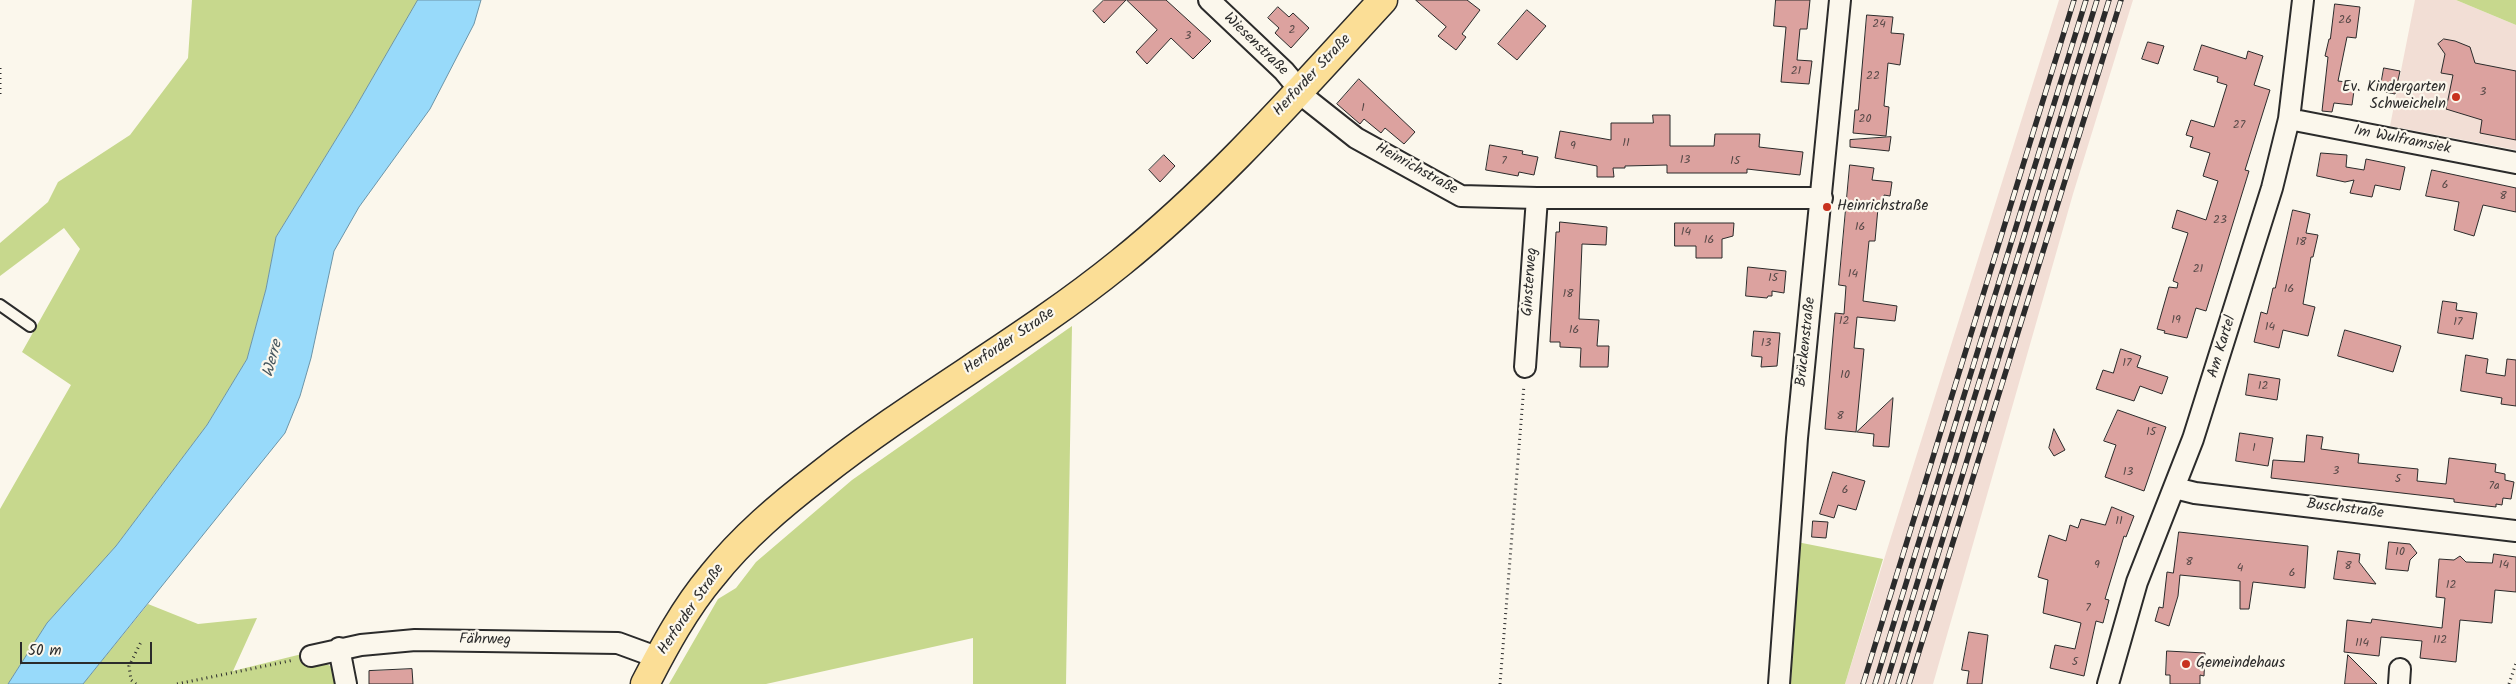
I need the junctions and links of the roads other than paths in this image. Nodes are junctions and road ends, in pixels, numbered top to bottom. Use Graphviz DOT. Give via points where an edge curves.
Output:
graph roads {
  1 [pos="1209,0"];
  2 [pos="1383,0"];
  3 [pos="1840,0"];
  4 [pos="2303,0"];
  5 [pos="1299,91"];
  6 [pos="2288,119"];
  7 [pos="2516,163"];
  8 [pos="1537,198"];
  9 [pos="1822,198"];
  10 [pos="0,305"];
  11 [pos="30,326"];
  12 [pos="1525,367"];
  13 [pos="2175,488"];
  14 [pos="2516,531"];
  15 [pos="339,648"];
  16 [pos="311,656"];
  17 [pos="658,658"];
  18 [pos="346,684"];
  19 [pos="645,684"];
  20 [pos="1779,684"];
  21 [pos="2108,684"];
  1 -- 5 [label="street, Wiesenstraße" via="1284,71"];
  2 -- 5 [label="main road, Herforder Straße"];
  3 -- 9 [label="street, Brückenstraße"];
  4 -- 6 [label="street, Am Kartel"];
  5 -- 8 [label="street, Heinrichstraße" via="1356,138 1461,196"];
  5 -- 17 [label="main road, Herforder Straße" via="1235,160 1171,221 1118,265 854,448 779,507 711,576"];
  6 -- 7 [label="street, Im Wulframsiek"];
  6 -- 13 [label="street, Am Kartel" via="2272,188"];
  8 -- 9 [label="street, Heinrichstraße"];
  8 -- 12 [label="street, Ginsterweg"];
  9 -- 20 [label="street, Brückenstraße" via="1797,438"];
  10 -- 11 [label="lane"];
  13 -- 14 [label="street, Buschstraße"];
  13 -- 21 [label="street, Am Kartel" via="2137,582"];
  15 -- 16 [label="street, Fährweg"];
  15 -- 17 [label="street, Fährweg" via="415,640 618,643"];
  15 -- 18 [label="street"];
  17 -- 19 [label="main road, Herforder Straße"];
}
